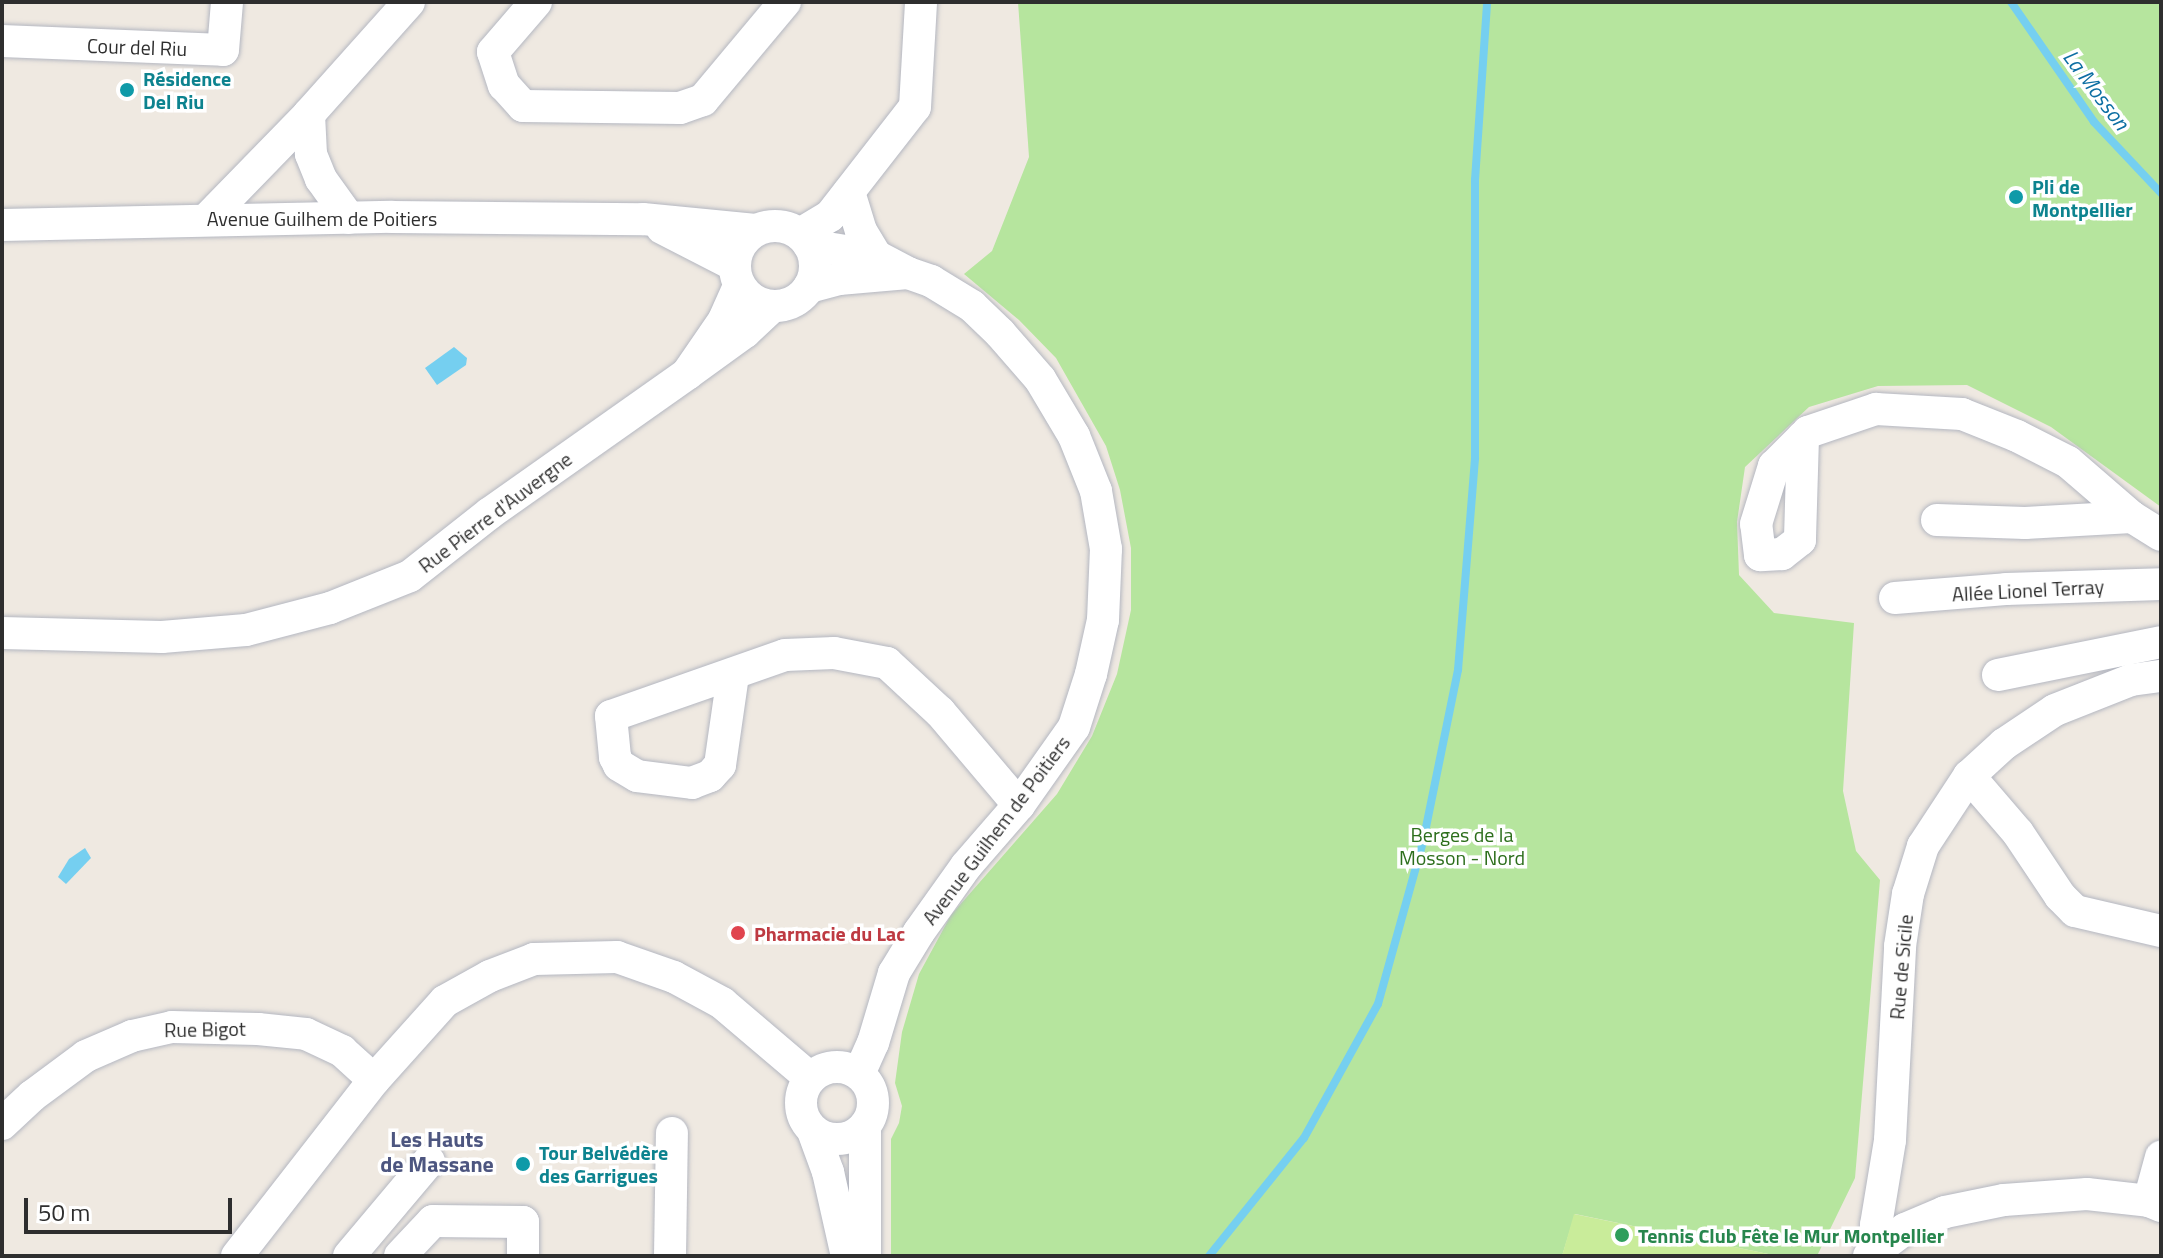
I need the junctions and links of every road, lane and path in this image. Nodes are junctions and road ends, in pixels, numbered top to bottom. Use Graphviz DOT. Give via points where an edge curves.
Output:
graph roads {
  1 [pos="227,2"];
  2 [pos="409,2"];
  3 [pos="536,2"];
  4 [pos="785,2"];
  5 [pos="921,2"];
  6 [pos="2,41"];
  7 [pos="309,114"];
  8 [pos="849,192"];
  9 [pos="349,218"];
  10 [pos="207,219"];
  11 [pos="643,219"];
  12 [pos="2,225"];
  13 [pos="755,230"];
  14 [pos="804,239"];
  15 [pos="876,256"];
  16 [pos="908,273"];
  17 [pos="737,276"];
  18 [pos="809,287"];
  19 [pos="773,306"];
  20 [pos="687,374"];
  21 [pos="1803,437"];
  22 [pos="2132,517"];
  23 [pos="1937,520"];
  24 [pos="2161,535"];
  25 [pos="2161,584"];
  26 [pos="1895,598"];
  27 [pos="2,633"];
  28 [pos="2161,642"];
  29 [pos="733,675"];
  30 [pos="1998,675"];
  31 [pos="2161,676"];
  32 [pos="1969,776"];
  33 [pos="1019,805"];
  34 [pos="2161,931"];
  35 [pos="859,1074"];
  36 [pos="810,1078"];
  37 [pos="374,1080"];
  38 [pos="2,1124"];
  39 [pos="865,1126"];
  40 [pos="813,1131"];
  41 [pos="672,1133"];
  42 [pos="2161,1157"];
  43 [pos="429,1161"];
  44 [pos="2155,1203"];
  45 [pos="1872,1253"];
  46 [pos="237,1256"];
  47 [pos="349,1256"];
  48 [pos="400,1256"];
  49 [pos="523,1256"];
  50 [pos="670,1256"];
  51 [pos="847,1256"];
  52 [pos="865,1256"];
  1 -- 6 [label="street, Cour del Riu" via="223,50"];
  2 -- 7 [label="street"];
  3 -- 4 [label="street" via="493,52 504,85 523,106 680,108 703,100"];
  5 -- 8 [label="street" via="915,107"];
  7 -- 9 [label="street" via="311,154 321,179"];
  7 -- 10 [label="street"];
  8 -- 14 [label="street"];
  8 -- 15 [label="street" via="861,231"];
  9 -- 10 [label="street, Avenue Guilhem de Poitiers"];
  9 -- 11 [label="street, Avenue Guilhem de Poitiers"];
  10 -- 12 [label="street, Avenue Guilhem de Poitiers"];
  11 -- 13 [label="street, Avenue Guilhem de Poitiers"];
  11 -- 17 [label="street, Avenue Guilhem de Poitiers"];
  13 -- 14 [label="street" via="778,226"];
  13 -- 17 [label="street" via="740,245"];
  14 -- 15 [label="street, Avenue Guilhem de Poitiers"];
  14 -- 18 [label="street" via="815,266"];
  15 -- 16 [label="street, Avenue Guilhem de Poitiers"];
  16 -- 18 [label="street, Avenue Guilhem de Poitiers"];
  16 -- 33 [label="street, Avenue Guilhem de Poitiers" via="972,306 1040,379 1074,436 1096,491 1106,549 1103,620 1091,674 1074,727"];
  17 -- 19 [label="street" via="748,296"];
  17 -- 20 [label="street, Rue Pierre d'Auvergne" via="724,320"];
  18 -- 19 [label="street" via="793,302"];
  19 -- 20 [label="street, Rue Pierre d'Auvergne"];
  20 -- 27 [label="street, Rue Pierre d'Auvergne" via="410,576 330,608 246,630 162,637"];
  21 -- 22 [label="street" via="1876,409 1962,414 2068,462"];
  22 -- 23 [label="street" via="2025,523"];
  22 -- 24 [label="street"];
  25 -- 26 [label="street, Allée Lionel Terray"];
  28 -- 30 [label="street"];
  29 -- 33 [label="street" via="785,655 834,653 887,663 940,712"];
  31 -- 32 [label="street, Rue de Sicile" via="2131,680 2055,710 2004,744"];
  32 -- 34 [label="street" via="2075,911"];
  32 -- 45 [label="street, Rue de Sicile" via="1923,846 1908,894 1900,946 1890,1140"];
  33 -- 35 [label="street, Avenue Guilhem de Poitiers" via="966,866 894,973"];
  35 -- 36 [label="street" via="828,1068"];
  35 -- 39 [label="street" via="873,1105"];
  36 -- 37 [label="street" via="722,1003 674,977 617,957 534,959 490,976 445,1001"];
  36 -- 40 [label="street" via="801,1106"];
  37 -- 38 [label="street, Rue Bigot" via="342,1051 306,1034 172,1027 132,1036 86,1056"];
  37 -- 46 [label="street"];
  39 -- 40 [label="street" via="846,1138"];
  39 -- 52 [label="street"];
  40 -- 51 [label="street"];
  41 -- 50 [label="street"];
  42 -- 44 [label="street"];
  43 -- 47 [label="street"];
  44 -- 45 [label="street" via="2087,1194 2004,1200 1945,1212 1905,1229"];
  48 -- 49 [label="street" via="433,1221 523,1222"];
}
